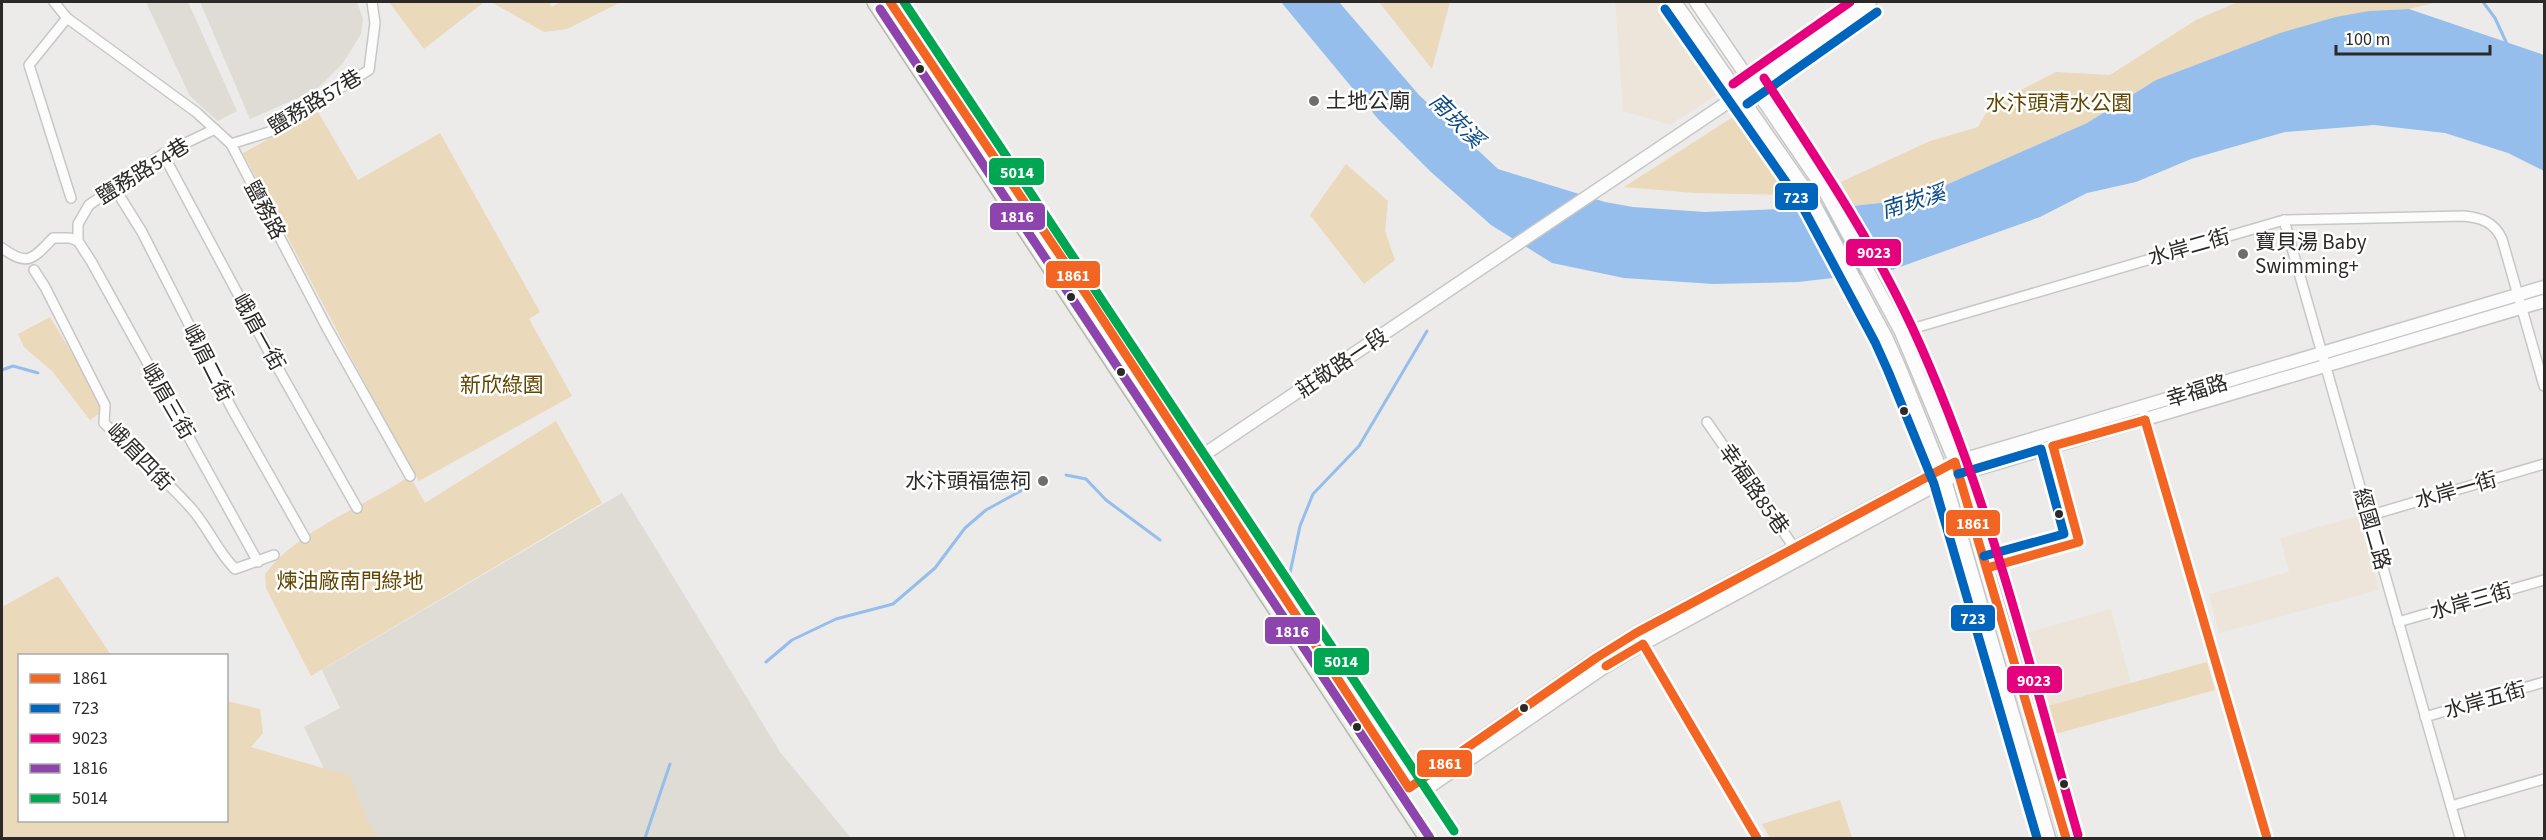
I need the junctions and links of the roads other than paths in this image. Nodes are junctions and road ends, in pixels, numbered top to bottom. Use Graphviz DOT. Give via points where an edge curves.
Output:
graph roads {
  1 [pos="54,2"];
  2 [pos="372,2"];
  3 [pos="875,2"];
  4 [pos="890,2"];
  5 [pos="1675,2"];
  6 [pos="1696,2"];
  7 [pos="1870,2"];
  8 [pos="67,18"];
  9 [pos="1754,85"];
  10 [pos="1740,94"];
  11 [pos="215,129"];
  12 [pos="231,144"];
  13 [pos="163,154"];
  14 [pos="114,187"];
  15 [pos="71,198"];
  16 [pos="2283,220"];
  17 [pos="78,242"];
  18 [pos="2,248"];
  19 [pos="34,270"];
  20 [pos="2544,287"];
  21 [pos="2518,294"];
  22 [pos="2544,302"];
  23 [pos="2522,308"];
  24 [pos="1901,332"];
  25 [pos="2323,359"];
  26 [pos="2544,386"];
  27 [pos="2142,407"];
  28 [pos="2145,420"];
  29 [pos="1707,422"];
  30 [pos="1190,464"];
  31 [pos="2544,464"];
  32 [pos="1957,468"];
  33 [pos="1943,474"];
  34 [pos="410,476"];
  35 [pos="357,508"];
  36 [pos="2368,516"];
  37 [pos="305,538"];
  38 [pos="1797,552"];
  39 [pos="274,555"];
  40 [pos="258,562"];
  41 [pos="2544,580"];
  42 [pos="2398,622"];
  43 [pos="1636,633"];
  44 [pos="1643,644"];
  45 [pos="2544,682"];
  46 [pos="2426,717"];
  47 [pos="2544,779"];
  48 [pos="1407,796"];
  49 [pos="2451,806"];
  50 [pos="1427,838"];
  51 [pos="1444,838"];
  52 [pos="1757,838"];
  53 [pos="2049,838"];
  54 [pos="2066,838"];
  55 [pos="2267,838"];
  56 [pos="2460,838"];
  1 -- 8 [label="street, 鹽務路"];
  2 -- 12 [label="street, 鹽務路57巷" via="375,23 369,70 269,132"];
  3 -- 30 [label="main road"];
  4 -- 30 [label="main road"];
  5 -- 10 [label="street"];
  6 -- 9 [label="street"];
  7 -- 9 [label="street"];
  8 -- 11 [label="street, 鹽務路"];
  8 -- 15 [label="street" via="29,66"];
  9 -- 10 [label="street"];
  9 -- 24 [label="street" via="1823,188"];
  10 -- 30 [label="street, 莊敬路一段"];
  10 -- 33 [label="street" via="1810,196 1856,281 1899,366"];
  11 -- 12 [label="street, 鹽務路"];
  11 -- 13 [label="street, 鹽務路54巷"];
  12 -- 34 [label="street, 鹽務路"];
  13 -- 14 [label="street, 鹽務路54巷"];
  13 -- 35 [label="street, 峨眉一街"];
  14 -- 17 [label="street, 鹽務路54巷" via="85,211 78,224"];
  14 -- 37 [label="street, 峨眉二街" via="142,232 232,409"];
  16 -- 21 [label="street, 水岸二街" via="2464,216 2484,219 2498,230"];
  16 -- 24 [label="street, 水岸二街"];
  16 -- 25 [label="street, 經國二路"];
  17 -- 18 [label="street" via="53,238 28,260 14,257"];
  17 -- 40 [label="street, 峨眉三街"];
  19 -- 40 [label="street, 峨眉四街" via="105,405 104,423 190,507 235,569"];
  20 -- 21 [label="street, 幸福路"];
  21 -- 23 [label="street, 水岸二街"];
  21 -- 25 [label="street, 幸福路"];
  22 -- 23 [label="street, 幸福路"];
  23 -- 25 [label="street, 幸福路"];
  23 -- 26 [label="street, 水岸二街"];
  24 -- 32 [label="street"];
  25 -- 27 [label="street, 幸福路"];
  25 -- 28 [label="street, 幸福路"];
  25 -- 36 [label="street, 經國二路"];
  27 -- 28 [label="street"];
  27 -- 32 [label="street, 幸福路"];
  28 -- 32 [label="street, 幸福路"];
  28 -- 55 [label="street"];
  29 -- 38 [label="street, 幸福路85巷"];
  30 -- 48 [label="main road"];
  31 -- 36 [label="street, 水岸一街"];
  32 -- 33 [label="street, 幸福路"];
  32 -- 54 [label="street"];
  33 -- 38 [label="street, 幸福路"];
  33 -- 53 [label="street"];
  36 -- 42 [label="street, 經國二路"];
  38 -- 43 [label="street, 幸福路"];
  38 -- 44 [label="street, 幸福路"];
  39 -- 40 [label="street"];
  41 -- 42 [label="street, 水岸三街"];
  42 -- 46 [label="street, 經國二路"];
  43 -- 44 [label="street"];
  43 -- 48 [label="street, 幸福路"];
  44 -- 48 [label="street, 幸福路"];
  44 -- 52 [label="street"];
  45 -- 46 [label="street, 水岸五街"];
  46 -- 49 [label="street, 經國二路"];
  47 -- 49 [label="street"];
  48 -- 50 [label="main road"];
  48 -- 51 [label="main road"];
  49 -- 56 [label="street, 經國二路"];
}
